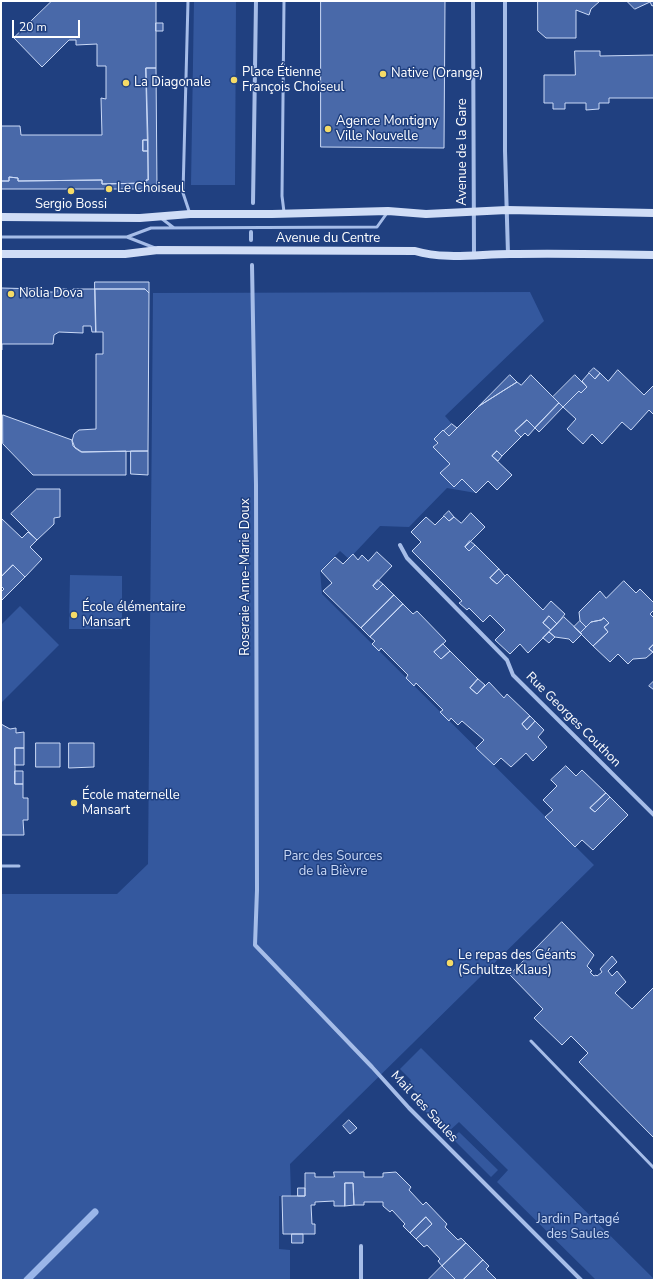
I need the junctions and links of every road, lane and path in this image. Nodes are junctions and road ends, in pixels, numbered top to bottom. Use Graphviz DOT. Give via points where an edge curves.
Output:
graph roads {
  1 [pos="188,1"];
  2 [pos="256,1"];
  3 [pos="284,1"];
  4 [pos="473,1"];
  5 [pos="505,1"];
  6 [pos="253,204"];
  7 [pos="507,210"];
  8 [pos="388,211"];
  9 [pos="474,211"];
  10 [pos="654,213"];
  11 [pos="190,214"];
  12 [pos="284,214"];
  13 [pos="1,217"];
  14 [pos="160,217"];
  15 [pos="174,228"];
  16 [pos="251,232"];
  17 [pos="1,237"];
  18 [pos="127,237"];
  19 [pos="251,240"];
  20 [pos="158,250"];
  21 [pos="1,254"];
  22 [pos="508,254"];
  23 [pos="654,255"];
  24 [pos="474,256"];
  25 [pos="252,265"];
  26 [pos="400,545"];
  27 [pos="654,815"];
  28 [pos="1,866"];
  29 [pos="19,866"];
  30 [pos="255,945"];
  31 [pos="531,1041"];
  32 [pos="654,1168"];
  33 [pos="361,1246"];
  34 [pos="361,1280"];
  35 [pos="581,1280"];
  1 -- 11 [label="lane" via="183,193"];
  2 -- 6 [label="street"];
  3 -- 12 [label="lane"];
  4 -- 9 [label="street, Avenue de la Gare"];
  5 -- 7 [label="street"];
  7 -- 9 [label="main road, Avenue du Centre"];
  7 -- 10 [label="main road, Avenue du Centre"];
  7 -- 22 [label="street"];
  8 -- 9 [label="main road, Avenue du Centre" via="426,214"];
  8 -- 12 [label="main road, Avenue du Centre"];
  8 -- 15 [label="lane" via="377,227"];
  9 -- 24 [label="street, Avenue de la Gare"];
  11 -- 12 [label="main road, Avenue du Centre"];
  11 -- 14 [label="main road, Avenue du Centre"];
  13 -- 14 [label="main road, Avenue du Centre"];
  14 -- 15 [label="lane"];
  15 -- 18 [label="lane" via="151,228"];
  16 -- 19 [label="street"];
  17 -- 18 [label="lane"];
  18 -- 20 [label="lane"];
  20 -- 21 [label="main road, Avenue du Centre" via="125,254"];
  20 -- 24 [label="main road, Avenue du Centre" via="415,251 425,254"];
  22 -- 23 [label="main road, Avenue du Centre"];
  22 -- 24 [label="main road, Avenue du Centre"];
  25 -- 30 [label="street, Roseraie Anne-Marie Doux" via="256,485"];
  26 -- 27 [label="street, Rue Georges Couthon" via="407,558 507,660 513,675"];
  28 -- 29 [label="lane"];
  30 -- 35 [label="street, Mail des Saules" via="409,1108"];
  31 -- 32 [label="lane"];
  33 -- 34 [label="street"];
}
